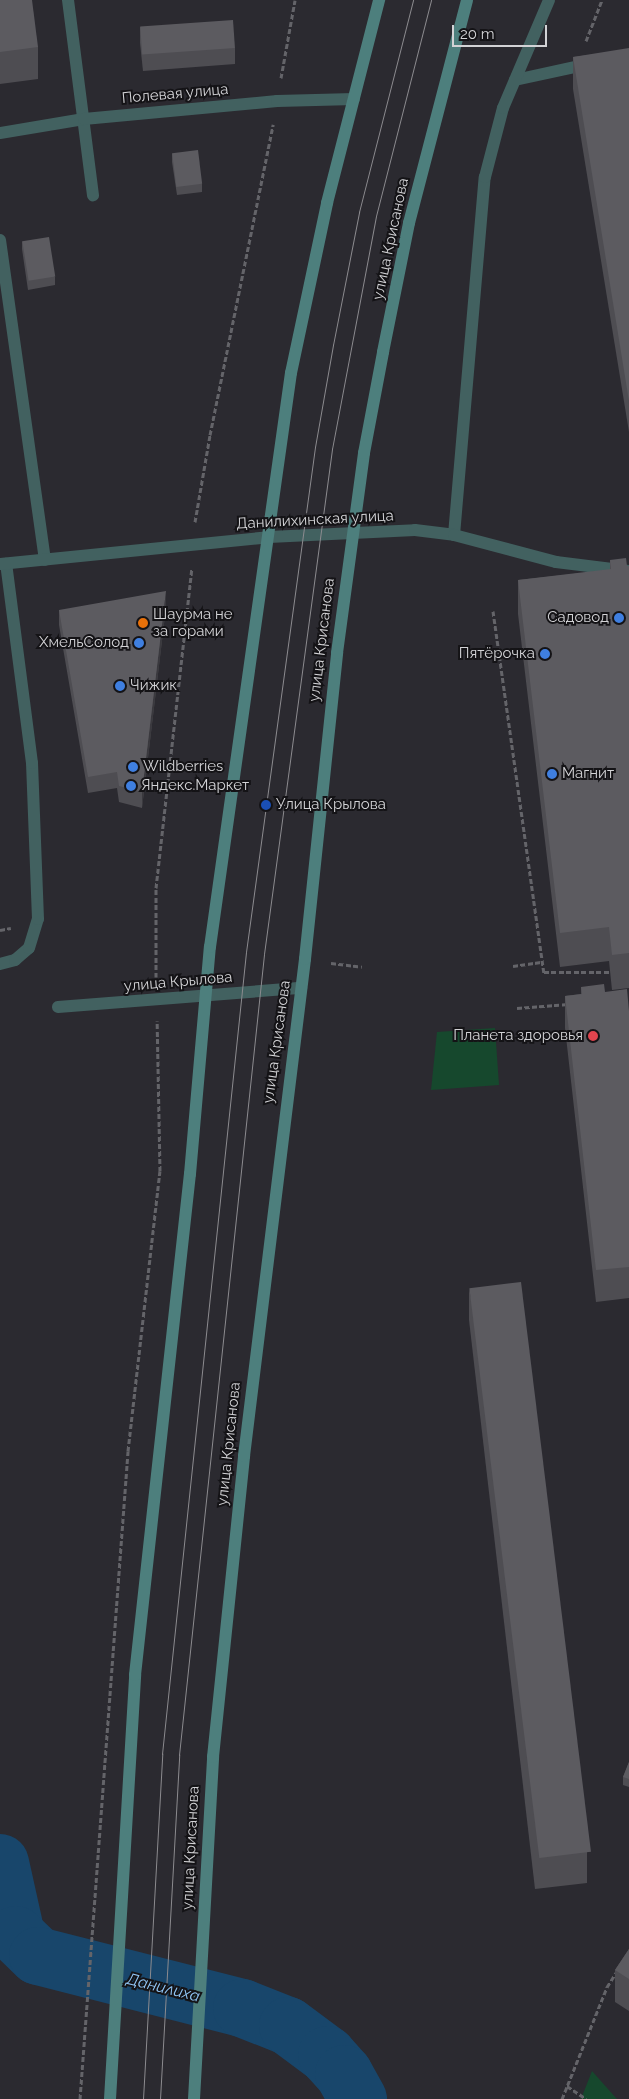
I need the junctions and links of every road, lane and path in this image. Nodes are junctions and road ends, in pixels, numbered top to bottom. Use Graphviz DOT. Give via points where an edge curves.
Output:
graph roads {
  1 [pos="68,0"];
  2 [pos="295,0"];
  3 [pos="379,0"];
  4 [pos="466,0"];
  5 [pos="549,0"];
  6 [pos="602,0"];
  7 [pos="603,63"];
  8 [pos="577,65"];
  9 [pos="515,80"];
  10 [pos="354,98"];
  11 [pos="277,101"];
  12 [pos="84,119"];
  13 [pos="0,133"];
  14 [pos="93,195"];
  15 [pos="0,240"];
  16 [pos="195,523"];
  17 [pos="353,532"];
  18 [pos="454,535"];
  19 [pos="269,537"];
  20 [pos="45,560"];
  21 [pos="192,562"];
  22 [pos="3,564"];
  23 [pos="629,571"];
  24 [pos="494,611"];
  25 [pos="543,962"];
  26 [pos="331,963"];
  27 [pos="0,964"];
  28 [pos="513,966"];
  29 [pos="362,967"];
  30 [pos="610,972"];
  31 [pos="301,988"];
  32 [pos="206,996"];
  33 [pos="156,1001"];
  34 [pos="573,1003"];
  35 [pos="58,1007"];
  36 [pos="517,1008"];
  37 [pos="629,1952"];
  38 [pos="567,2086"];
  39 [pos="80,2099"];
  40 [pos="110,2099"];
  41 [pos="194,2099"];
  42 [pos="562,2099"];
  43 [pos="586,2099"];
  1 -- 12 [label="street"];
  2 -- 11 [label="path"];
  3 -- 10 [label="main road"];
  4 -- 17 [label="main road, улица Крисанова" via="409,223 366,444"];
  5 -- 9 [label="street"];
  6 -- 8 [label="path"];
  7 -- 8 [label="street"];
  8 -- 9 [label="street"];
  9 -- 18 [label="street" via="503,108 485,177"];
  10 -- 11 [label="street, Полевая улица"];
  10 -- 19 [label="main road" via="327,203 291,373"];
  11 -- 12 [label="street, Полевая улица"];
  11 -- 16 [label="path"];
  12 -- 13 [label="street, Полевая улица"];
  12 -- 14 [label="street"];
  15 -- 20 [label="street"];
  17 -- 18 [label="street, Данилихинская улица" via="415,530"];
  17 -- 19 [label="street, Данилихинская улица"];
  17 -- 31 [label="main road, улица Крисанова" via="322,776"];
  18 -- 23 [label="street, Данилихинская улица" via="556,562"];
  19 -- 20 [label="street, Данилихинская улица"];
  19 -- 32 [label="main road" via="210,947"];
  20 -- 22 [label="street, Данилихинская улица"];
  21 -- 33 [label="path" via="156,888"];
  22 -- 27 [label="street" via="32,764 38,919 29,948 15,960"];
  24 -- 25 [label="path"];
  25 -- 28 [label="path"];
  25 -- 30 [label="path" via="544,972"];
  26 -- 29 [label="path"];
  31 -- 32 [label="street, улица Крылова"];
  31 -- 41 [label="main road, улица Крисанова" via="244,1456 213,1757"];
  32 -- 33 [label="street, улица Крылова"];
  32 -- 40 [label="main road" via="132,1713"];
  33 -- 35 [label="street, улица Крылова"];
  33 -- 39 [label="path" via="160,1171 128,1451"];
  34 -- 36 [label="path"];
  37 -- 38 [label="path" via="607,1987"];
  38 -- 42 [label="path"];
  38 -- 43 [label="path"];
}
